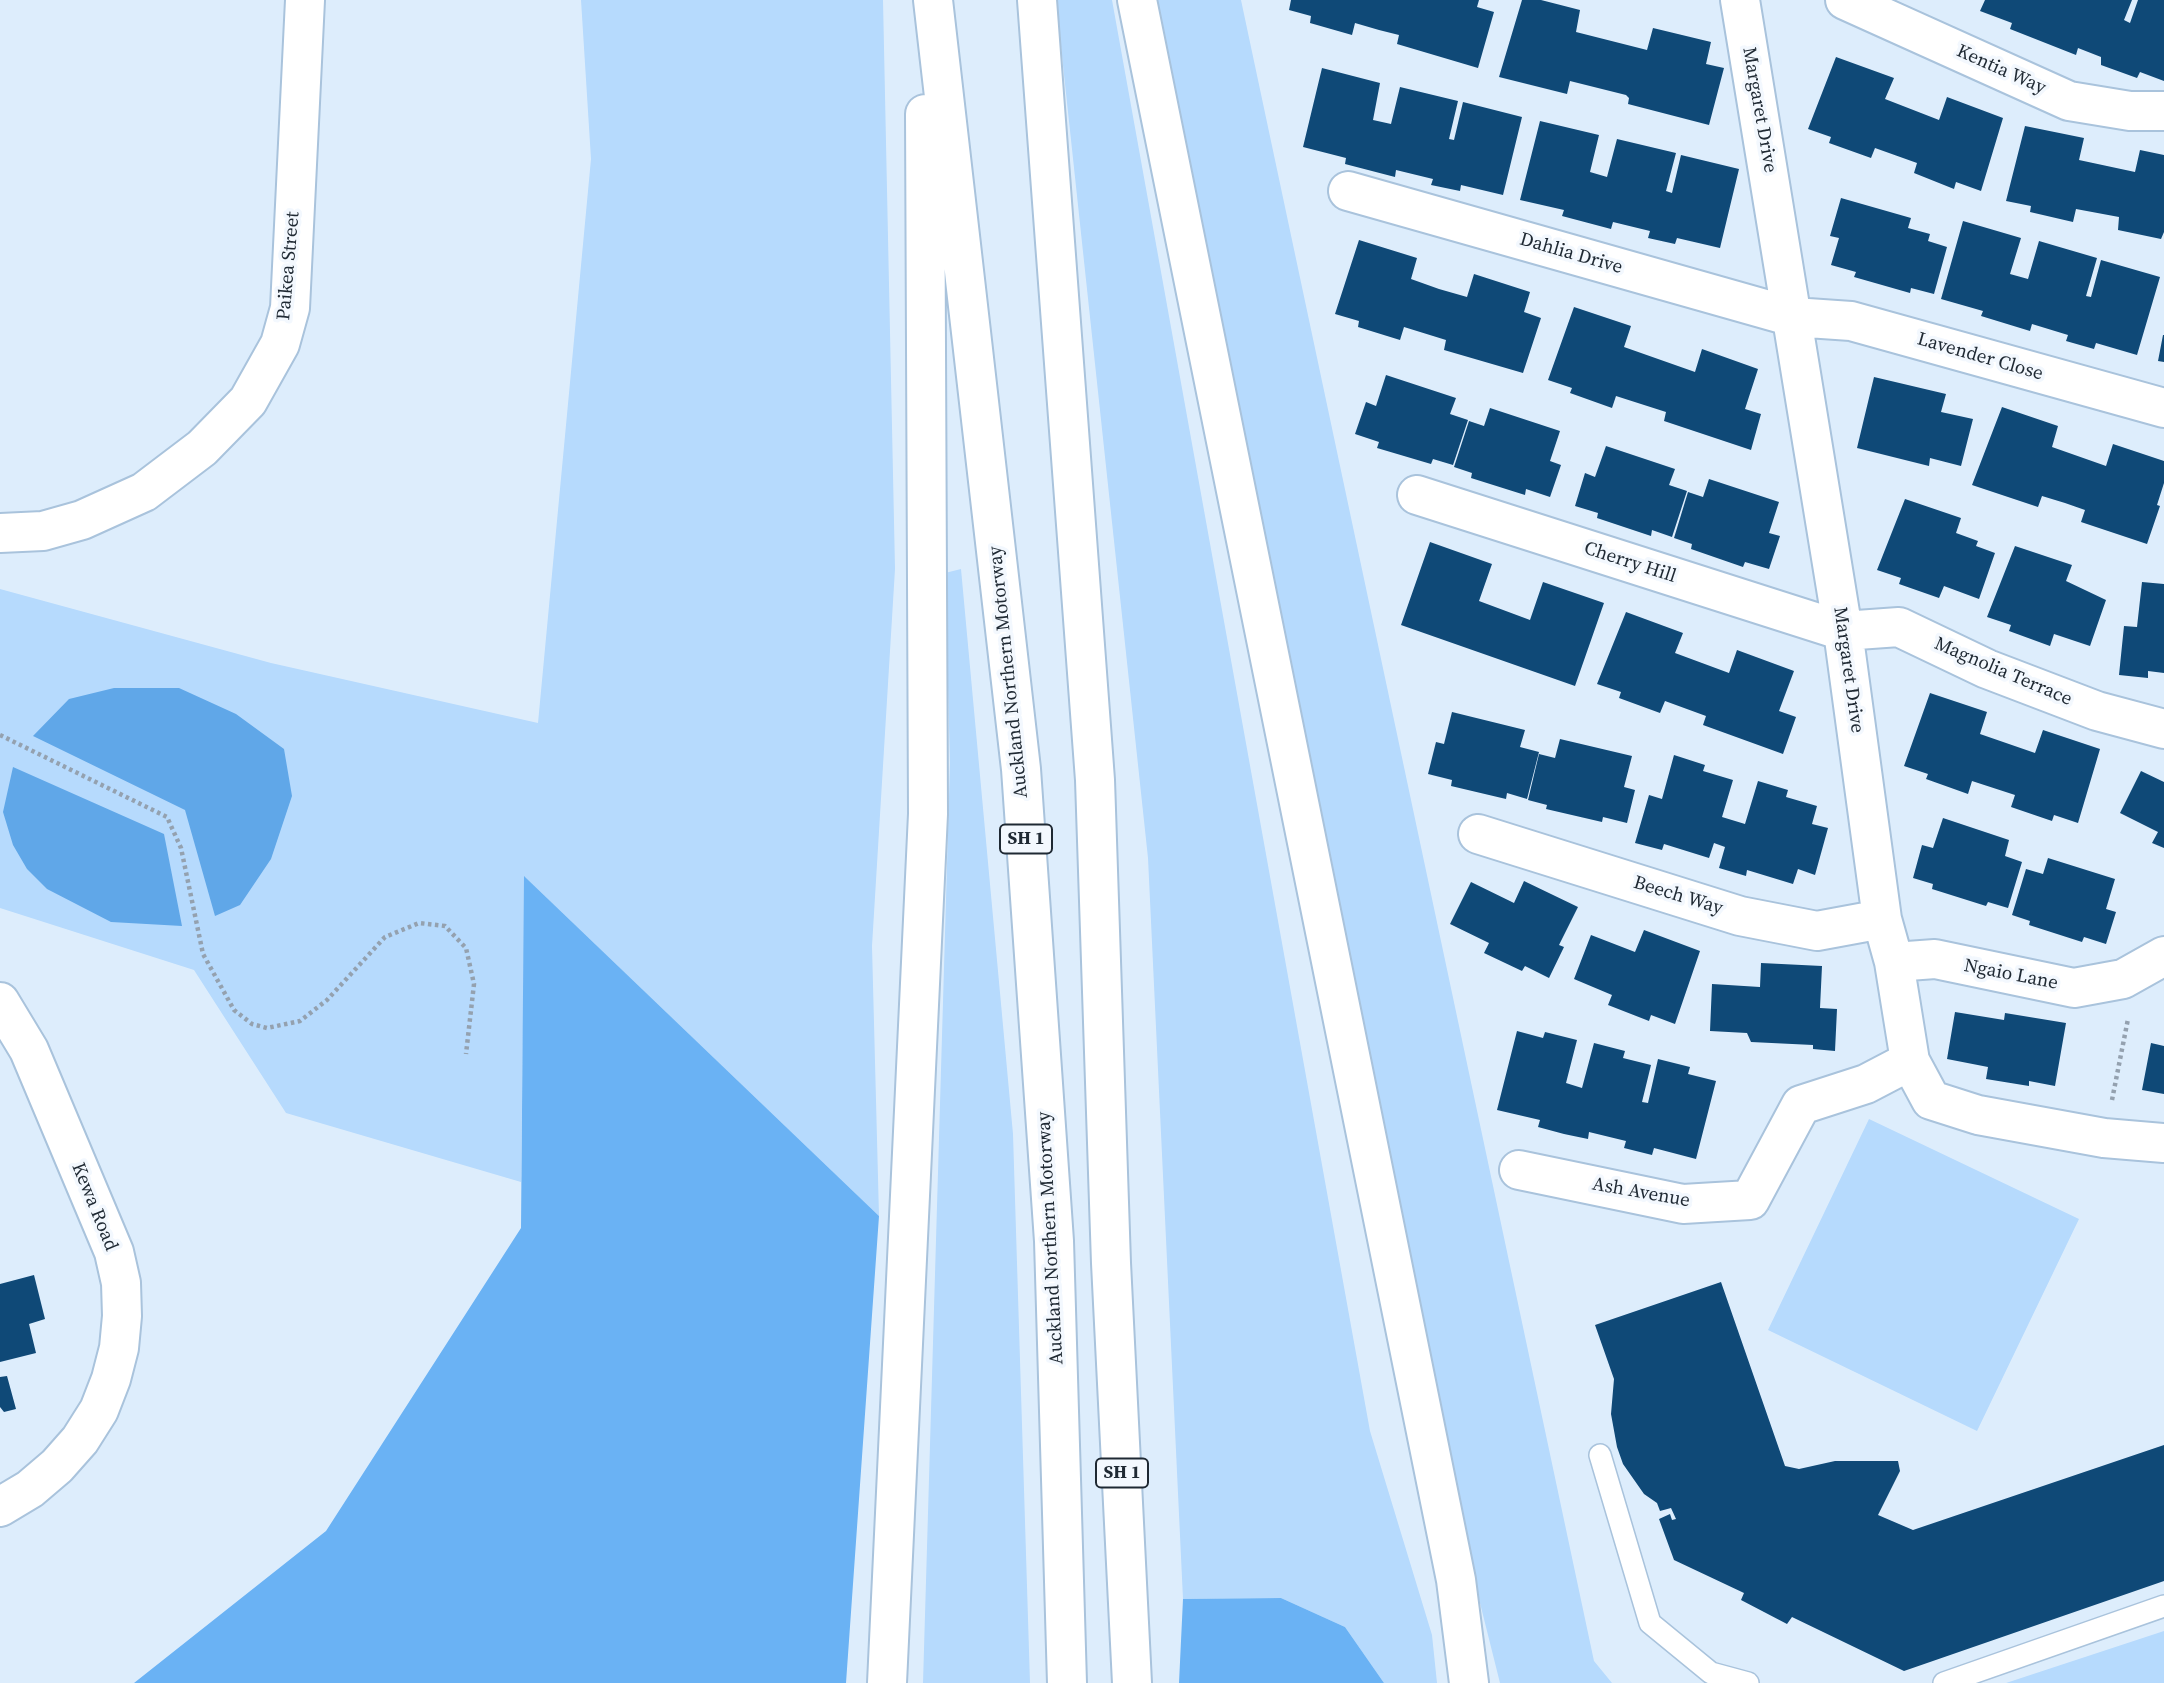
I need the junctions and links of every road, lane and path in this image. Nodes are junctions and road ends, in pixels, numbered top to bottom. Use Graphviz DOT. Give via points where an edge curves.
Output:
graph roads {
  1 [pos="305,0"];
  2 [pos="925,0"];
  3 [pos="933,0"];
  4 [pos="1038,0"];
  5 [pos="1137,0"];
  6 [pos="1740,0"];
  7 [pos="1845,0"];
  8 [pos="2164,111"];
  9 [pos="1348,191"];
  10 [pos="1793,317"];
  11 [pos="2164,408"];
  12 [pos="1417,495"];
  13 [pos="0,533"];
  14 [pos="1843,631"];
  15 [pos="2164,729"];
  16 [pos="0,735"];
  17 [pos="1478,834"];
  18 [pos="1882,919"];
  19 [pos="2164,956"];
  20 [pos="1894,962"];
  21 [pos="2105,982"];
  22 [pos="0,1002"];
  23 [pos="466,1054"];
  24 [pos="1910,1061"];
  25 [pos="2104,1138"];
  26 [pos="2164,1143"];
  27 [pos="1519,1170"];
  28 [pos="1600,1455"];
  29 [pos="0,1507"];
  30 [pos="2164,1606"];
  31 [pos="888,1671"];
  32 [pos="1067,1683"];
  33 [pos="1132,1683"];
  34 [pos="1469,1683"];
  35 [pos="1748,1683"];
  36 [pos="1944,1683"];
  1 -- 13 [label="main road, Paikea Street" via="290,308 280,344 254,391 222,431 144,492 82,520 43,531"];
  2 -- 31 [label="main road" via="928,814"];
  3 -- 32 [label="main road, Auckland Northern Motorway / SH 1" via="1021,769 1054,1241"];
  4 -- 33 [label="main road, SH 1" via="1095,780 1111,1263"];
  5 -- 34 [label="main road" via="1456,1580"];
  6 -- 10 [label="main road, Margaret Drive"];
  7 -- 8 [label="main road, Kentia Way" via="2069,101 2130,111"];
  9 -- 10 [label="main road, Dahlia Drive"];
  10 -- 11 [label="main road, Lavender Close" via="1851,321"];
  10 -- 14 [label="main road, Margaret Drive"];
  12 -- 14 [label="main road, Cherry Hill"];
  14 -- 15 [label="main road, Magnolia Terrace" via="1899,627 2097,711"];
  14 -- 18 [label="main road, Margaret Drive"];
  16 -- 23 [label="path" via="167,817 181,848 203,954 234,1010 251,1024 267,1028 300,1021 327,1000 385,937 419,923 445,926 466,948 474,985"];
  17 -- 18 [label="main road, Beech Way" via="1740,916 1817,931"];
  18 -- 20 [label="main road, Margaret Drive"];
  19 -- 21 [label="main road, Ngaio Lane" via="2123,979"];
  20 -- 21 [label="main road, Ngaio Lane" via="1935,960 2074,988"];
  20 -- 24 [label="main road, Margaret Drive"];
  21 -- 25 [label="path" via="2129,1016"];
  22 -- 29 [label="main road, Kewa Road" via="29,1050 114,1252 122,1316 111,1379 80,1440 30,1489"];
  24 -- 25 [label="main road, Margaret Drive" via="1931,1100 1978,1115"];
  24 -- 27 [label="main road, Ash Avenue" via="1866,1084 1801,1105 1750,1200 1683,1204"];
  25 -- 26 [label="main road, Margaret Drive"];
  28 -- 35 [label="lane" via="1650,1623 1711,1673"];
  30 -- 36 [label="lane"];
}
